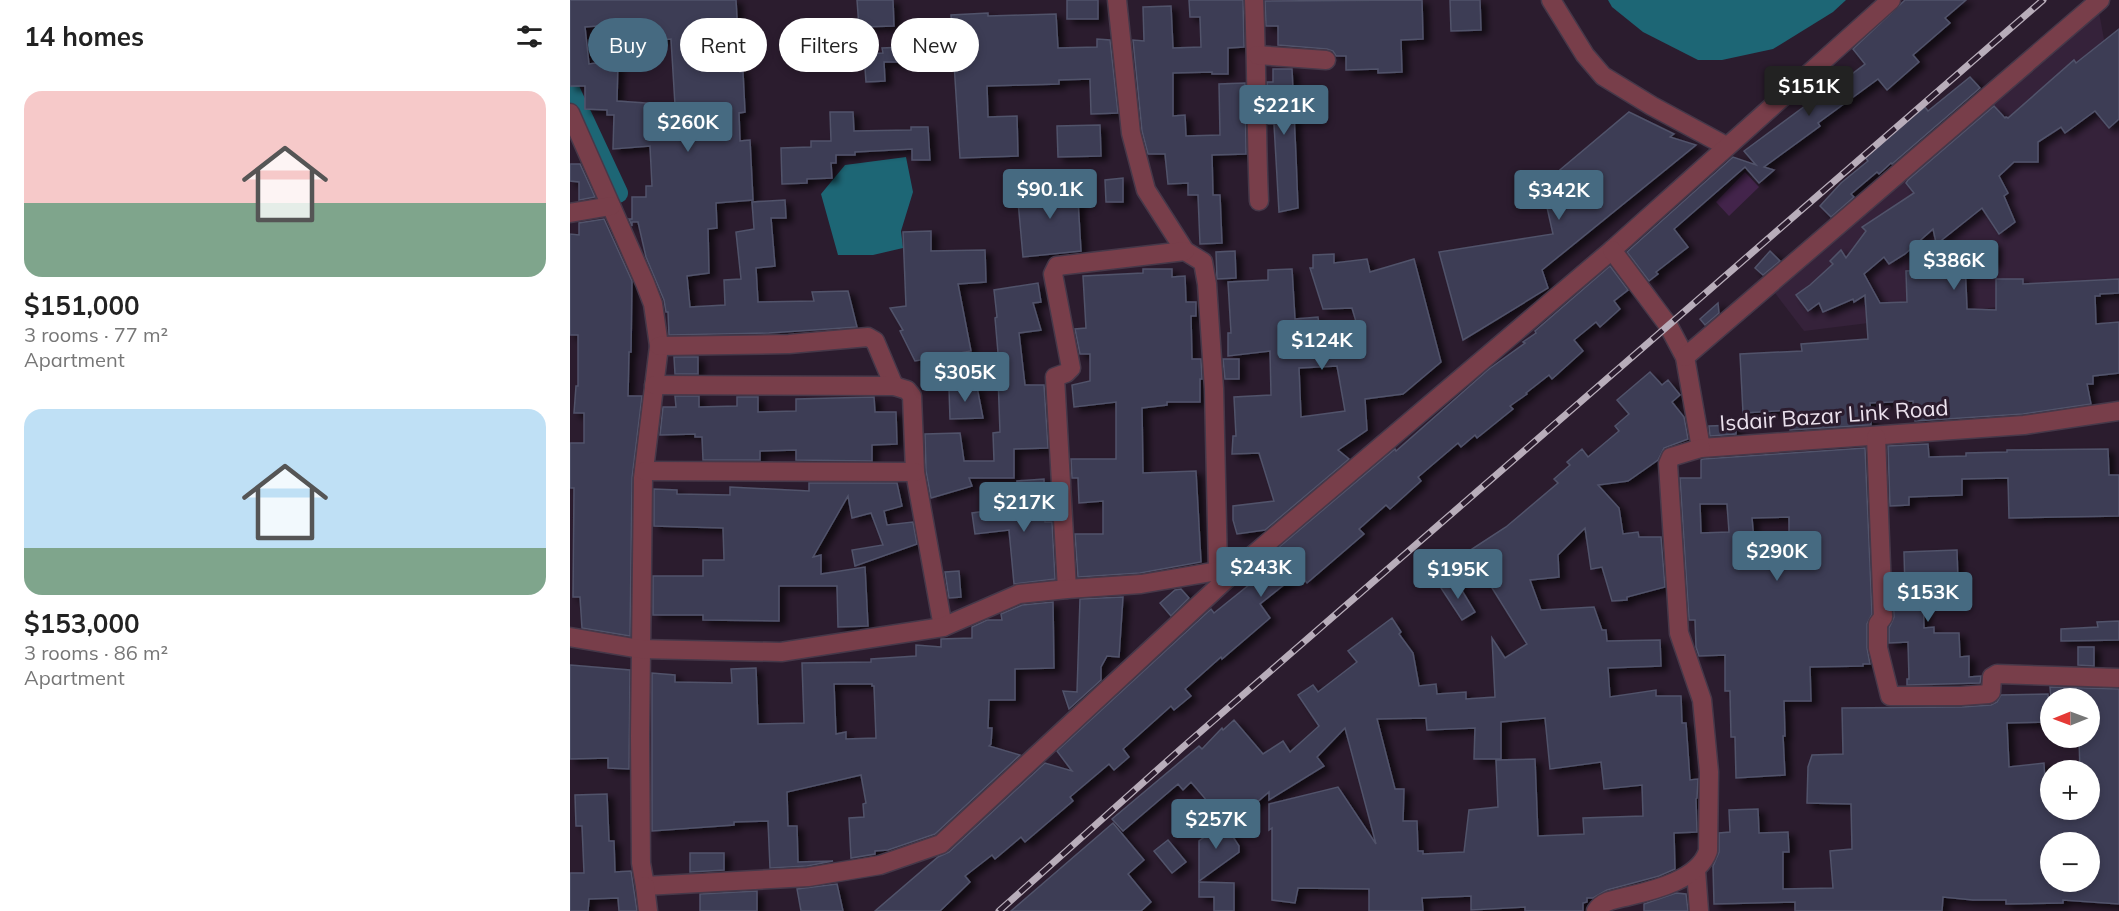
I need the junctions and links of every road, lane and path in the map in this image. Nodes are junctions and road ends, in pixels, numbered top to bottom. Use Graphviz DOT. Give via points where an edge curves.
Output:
graph roads {
  1 [pos="1117,0"];
  2 [pos="1254,0"];
  3 [pos="1551,0"];
  4 [pos="1891,0"];
  5 [pos="2100,0"];
  6 [pos="1257,55"];
  7 [pos="1326,60"];
  8 [pos="571,116"];
  9 [pos="1726,146"];
  10 [pos="1259,201"];
  11 [pos="611,206"];
  12 [pos="570,213"];
  13 [pos="1612,250"];
  14 [pos="1185,251"];
  15 [pos="659,346"];
  16 [pos="1685,357"];
  17 [pos="654,386"];
  18 [pos="894,386"];
  19 [pos="2119,411"];
  20 [pos="1876,437"];
  21 [pos="1701,448"];
  22 [pos="644,471"];
  23 [pos="915,472"];
  24 [pos="1246,561"];
  25 [pos="1218,571"];
  26 [pos="1067,589"];
  27 [pos="943,627"];
  28 [pos="570,637"];
  29 [pos="640,650"];
  30 [pos="2119,678"];
  31 [pos="1696,870"];
  32 [pos="645,886"];
  33 [pos="648,911"];
  34 [pos="1596,911"];
  35 [pos="1699,911"];
  1 -- 14 [label="street" via="1131,133 1146,190"];
  2 -- 6 [label="street"];
  3 -- 9 [label="street" via="1603,76"];
  4 -- 9 [label="street"];
  5 -- 16 [label="street"];
  6 -- 7 [label="street"];
  6 -- 10 [label="street"];
  8 -- 11 [label="street"];
  9 -- 13 [label="street"];
  11 -- 12 [label="street"];
  11 -- 15 [label="street" via="653,304"];
  13 -- 16 [label="street, Isdair Bazar Link Road" via="1668,326"];
  13 -- 24 [label="street"];
  14 -- 25 [label="street" via="1203,262 1207,284"];
  14 -- 26 [label="street" via="1054,268 1071,368 1055,377"];
  15 -- 17 [label="street"];
  15 -- 18 [label="street" via="789,344 868,337 875,341"];
  16 -- 21 [label="street, Isdair Bazar Link Road"];
  17 -- 18 [label="street"];
  17 -- 22 [label="street"];
  18 -- 23 [label="street" via="908,390 912,396"];
  19 -- 20 [label="street, Isdair Bazar Link Road" via="2024,425"];
  20 -- 21 [label="street, Isdair Bazar Link Road"];
  20 -- 30 [label="street" via="1883,617 1878,624 1878,648 1890,696 1989,694 1992,677 1997,674"];
  21 -- 31 [label="street" via="1671,457 1668,464 1679,633 1702,700 1708,772 1708,851"];
  22 -- 23 [label="street"];
  22 -- 29 [label="street"];
  23 -- 27 [label="street"];
  24 -- 25 [label="street"];
  24 -- 32 [label="street" via="941,844 880,865 808,877"];
  25 -- 26 [label="street" via="1141,584"];
  26 -- 27 [label="street" via="1019,594"];
  27 -- 29 [label="street" via="781,652"];
  28 -- 29 [label="street"];
  29 -- 32 [label="street" via="641,854"];
  31 -- 34 [label="street" via="1654,890 1603,903"];
  31 -- 35 [label="street"];
  32 -- 33 [label="street"];
}
